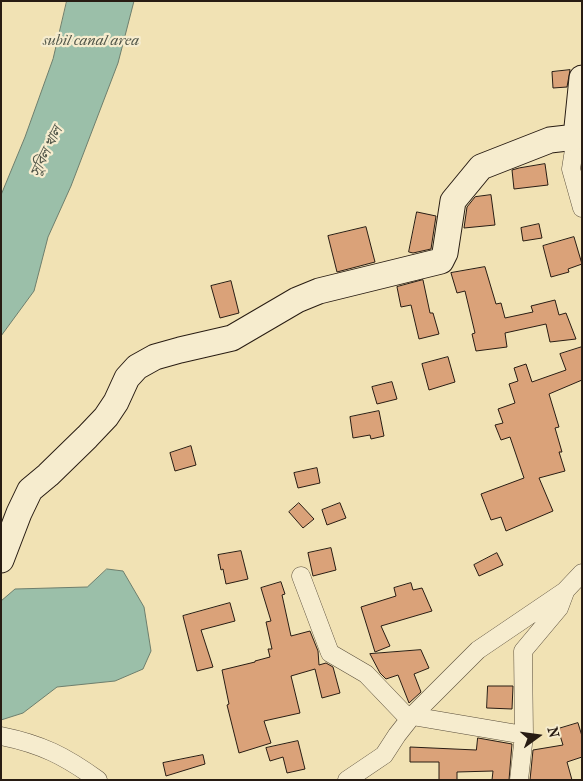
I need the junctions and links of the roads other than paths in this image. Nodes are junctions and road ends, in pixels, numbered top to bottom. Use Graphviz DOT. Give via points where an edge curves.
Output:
graph roads {
  1 [pos="582,78"];
  2 [pos="576,137"];
  3 [pos="582,208"];
  4 [pos="1,560"];
  5 [pos="582,573"];
  6 [pos="301,576"];
  7 [pos="566,590"];
  8 [pos="410,717"];
  9 [pos="524,735"];
  10 [pos="1,736"];
  11 [pos="98,780"];
  12 [pos="347,780"];
  13 [pos="519,780"];
  1 -- 2 [label="street"];
  2 -- 3 [label="street" via="570,169"];
  2 -- 4 [label="street" via="550,140 481,167 453,202 441,261 319,291 297,300 232,338 180,350 137,368 127,378 106,417 30,490"];
  5 -- 7 [label="street"];
  6 -- 8 [label="street" via="330,653 366,674"];
  7 -- 8 [label="street" via="478,650"];
  7 -- 9 [label="street" via="559,608 523,651"];
  8 -- 9 [label="street"];
  8 -- 12 [label="street" via="384,755"];
  9 -- 13 [label="street"];
  10 -- 11 [label="street" via="27,741 58,753"];
}
